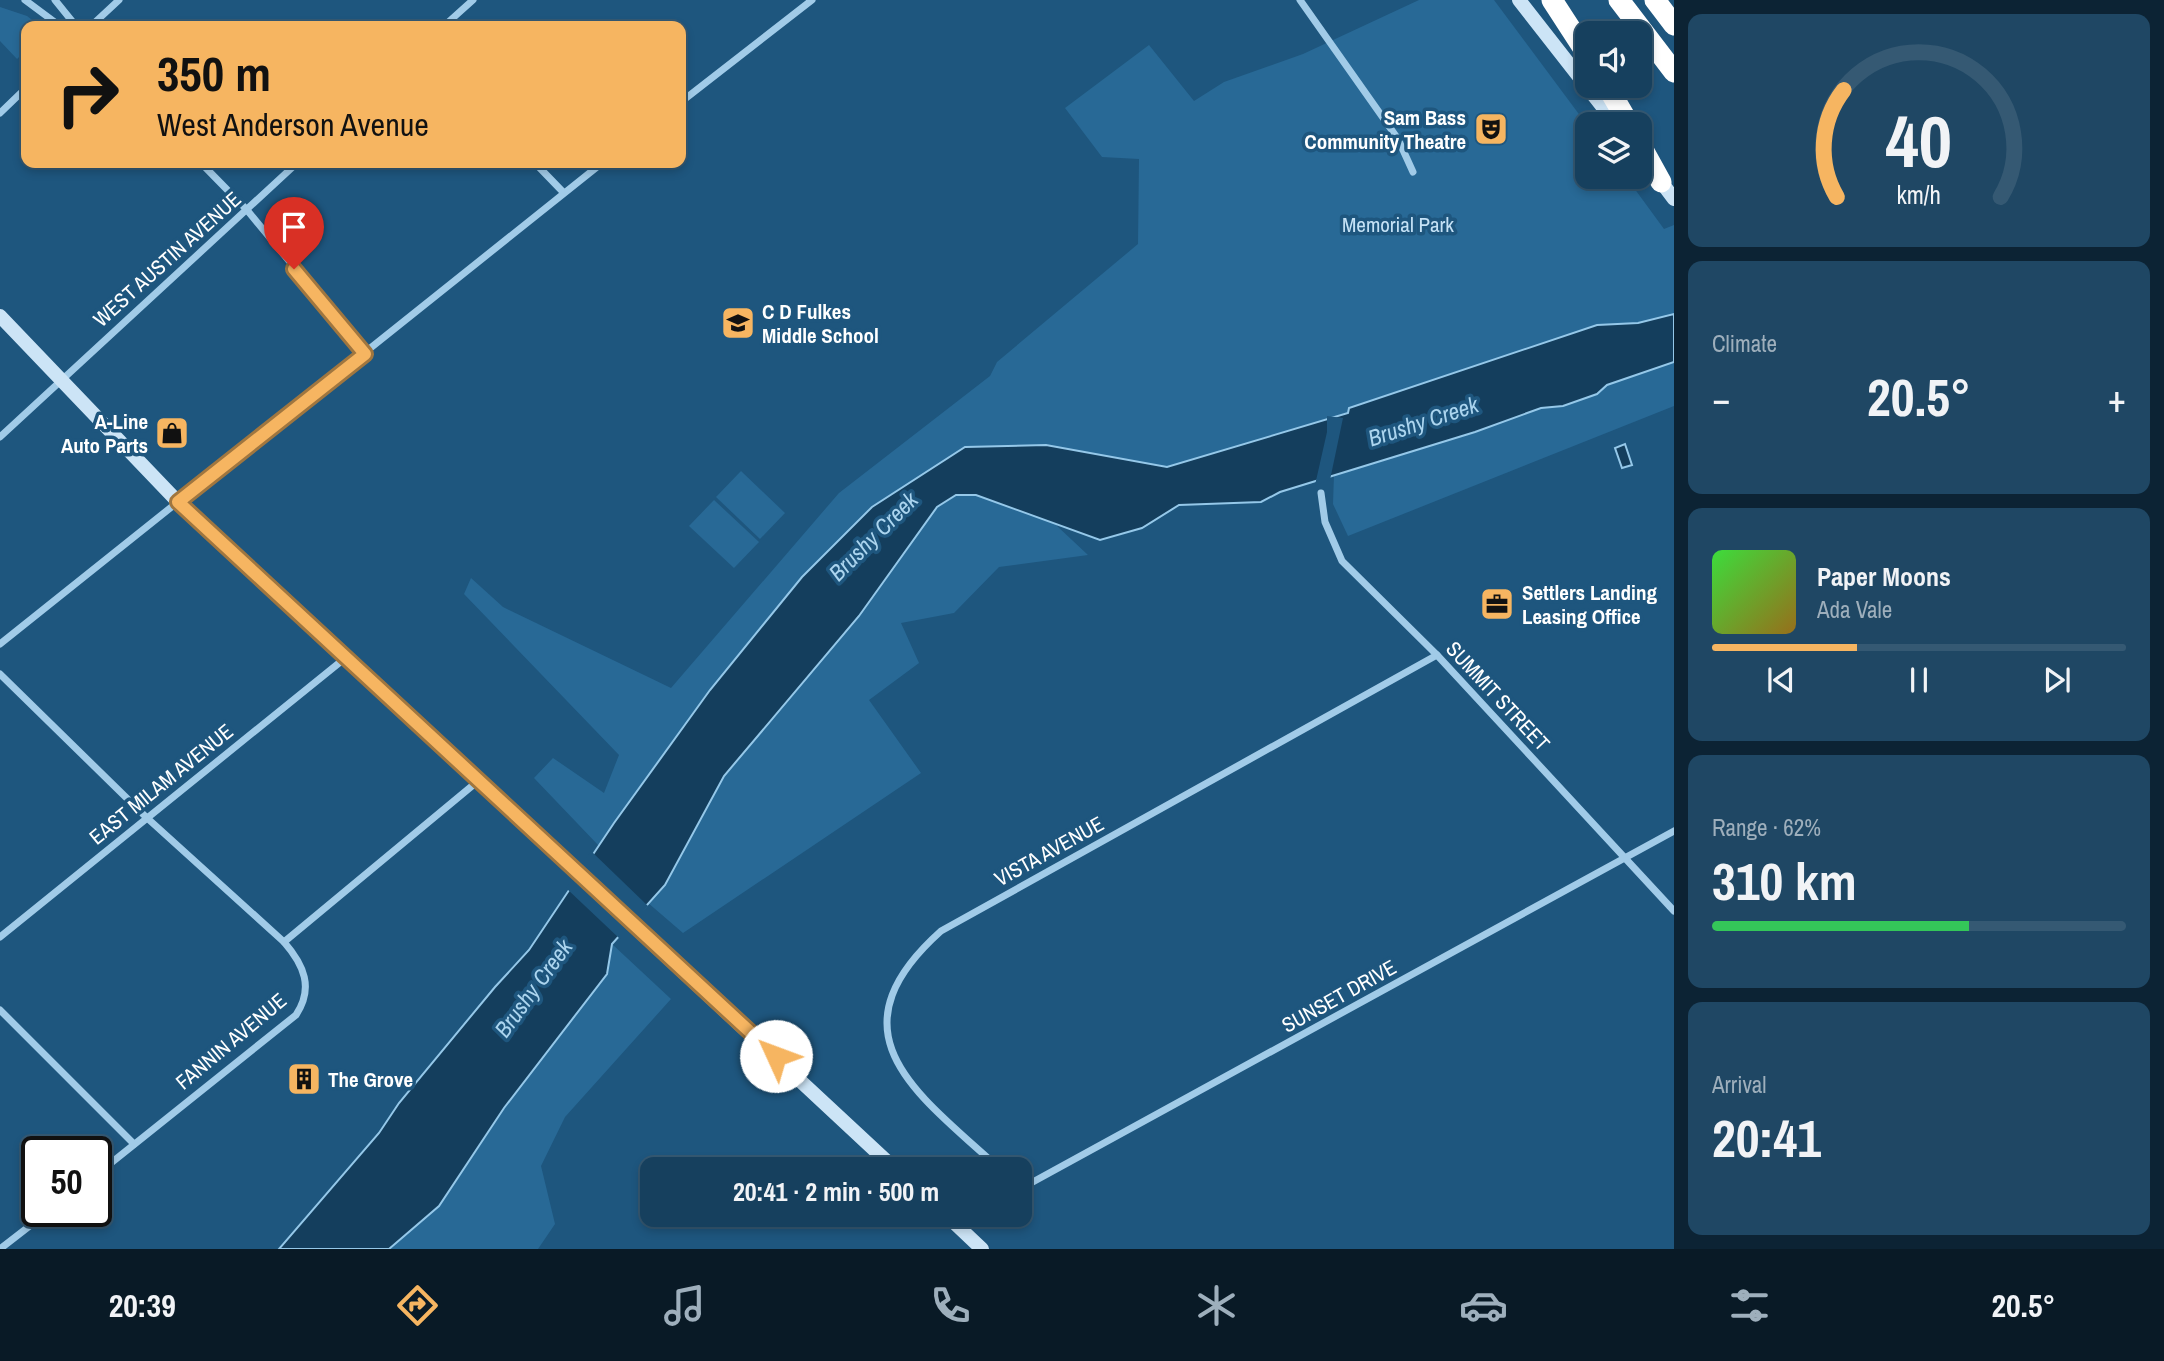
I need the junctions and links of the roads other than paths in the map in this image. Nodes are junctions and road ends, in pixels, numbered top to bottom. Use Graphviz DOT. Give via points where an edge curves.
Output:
graph roads {
  1 [pos="25,0"];
  2 [pos="55,0"];
  3 [pos="62,0"];
  4 [pos="119,0"];
  5 [pos="473,0"];
  6 [pos="812,0"];
  7 [pos="1300,0"];
  8 [pos="1519,0"];
  9 [pos="1552,0"];
  10 [pos="1619,0"];
  11 [pos="1655,0"];
  12 [pos="65,12"];
  13 [pos="54,21"];
  14 [pos="72,21"];
  15 [pos="96,21"];
  16 [pos="450,21"];
  17 [pos="1674,25"];
  18 [pos="1575,35"];
  19 [pos="1674,72"];
  20 [pos="21,93"];
  21 [pos="686,98"];
  22 [pos="1607,112"];
  23 [pos="0,113"];
  24 [pos="1652,164"];
  25 [pos="206,168"];
  26 [pos="292,168"];
  27 [pos="540,168"];
  28 [pos="594,168"];
  29 [pos="1652,170"];
  30 [pos="1413,172"];
  31 [pos="1668,191"];
  32 [pos="563,192"];
  33 [pos="247,210"];
  34 [pos="0,316"];
  35 [pos="365,354"];
  36 [pos="60,380"];
  37 [pos="0,437"];
  38 [pos="1321,493"];
  39 [pos="178,502"];
  40 [pos="0,644"];
  41 [pos="1437,655"];
  42 [pos="344,659"];
  43 [pos="0,674"];
  44 [pos="478,781"];
  45 [pos="146,817"];
  46 [pos="1674,831"];
  47 [pos="1625,859"];
  48 [pos="1674,911"];
  49 [pos="0,937"];
  50 [pos="284,942"];
  51 [pos="0,1010"];
  52 [pos="134,1144"];
  53 [pos="882,1157"];
  54 [pos="987,1157"];
  55 [pos="112,1162"];
  56 [pos="1032,1182"];
  57 [pos="28,1227"];
  58 [pos="961,1227"];
  59 [pos="0,1249"];
  60 [pos="982,1249"];
  1 -- 13 [label="street"];
  2 -- 12 [label="street"];
  3 -- 12 [label="street"];
  4 -- 15 [label="street"];
  5 -- 16 [label="street"];
  6 -- 21 [label="street"];
  7 -- 30 [label="street" via="1398,139"];
  8 -- 22 [label="main road"];
  9 -- 18 [label="highway"];
  10 -- 19 [label="highway"];
  11 -- 17 [label="highway"];
  12 -- 14 [label="street"];
  20 -- 23 [label="street"];
  24 -- 31 [label="highway"];
  25 -- 33 [label="street"];
  26 -- 33 [label="street, WEST AUSTIN AVENUE"];
  27 -- 32 [label="street"];
  28 -- 32 [label="street"];
  29 -- 31 [label="main road"];
  32 -- 35 [label="street"];
  33 -- 35 [label="street"];
  33 -- 36 [label="street, WEST AUSTIN AVENUE"];
  34 -- 36 [label="main road"];
  35 -- 39 [label="street"];
  36 -- 37 [label="street, WEST AUSTIN AVENUE"];
  36 -- 39 [label="main road"];
  38 -- 41 [label="street, SUMMIT STREET" via="1325,522 1342,561"];
  39 -- 40 [label="street"];
  39 -- 42 [label="main road"];
  41 -- 47 [label="street, SUMMIT STREET"];
  41 -- 54 [label="street, VISTA AVENUE" via="941,931 906,966 889,1003 889,1041 895,1062 920,1095"];
  42 -- 44 [label="main road"];
  42 -- 45 [label="street, EAST MILAM AVENUE"];
  43 -- 45 [label="street, FANNIN AVENUE"];
  44 -- 50 [label="street"];
  44 -- 53 [label="main road"];
  45 -- 49 [label="street, EAST MILAM AVENUE"];
  45 -- 50 [label="street, FANNIN AVENUE"];
  46 -- 47 [label="street, SUNSET DRIVE"];
  47 -- 48 [label="street, SUMMIT STREET"];
  47 -- 56 [label="street, SUNSET DRIVE"];
  50 -- 52 [label="street, FANNIN AVENUE" via="302,966 307,984 296,1015"];
  51 -- 52 [label="street"];
  52 -- 55 [label="street, FANNIN AVENUE"];
  57 -- 59 [label="street"];
  58 -- 60 [label="main road"];
}
